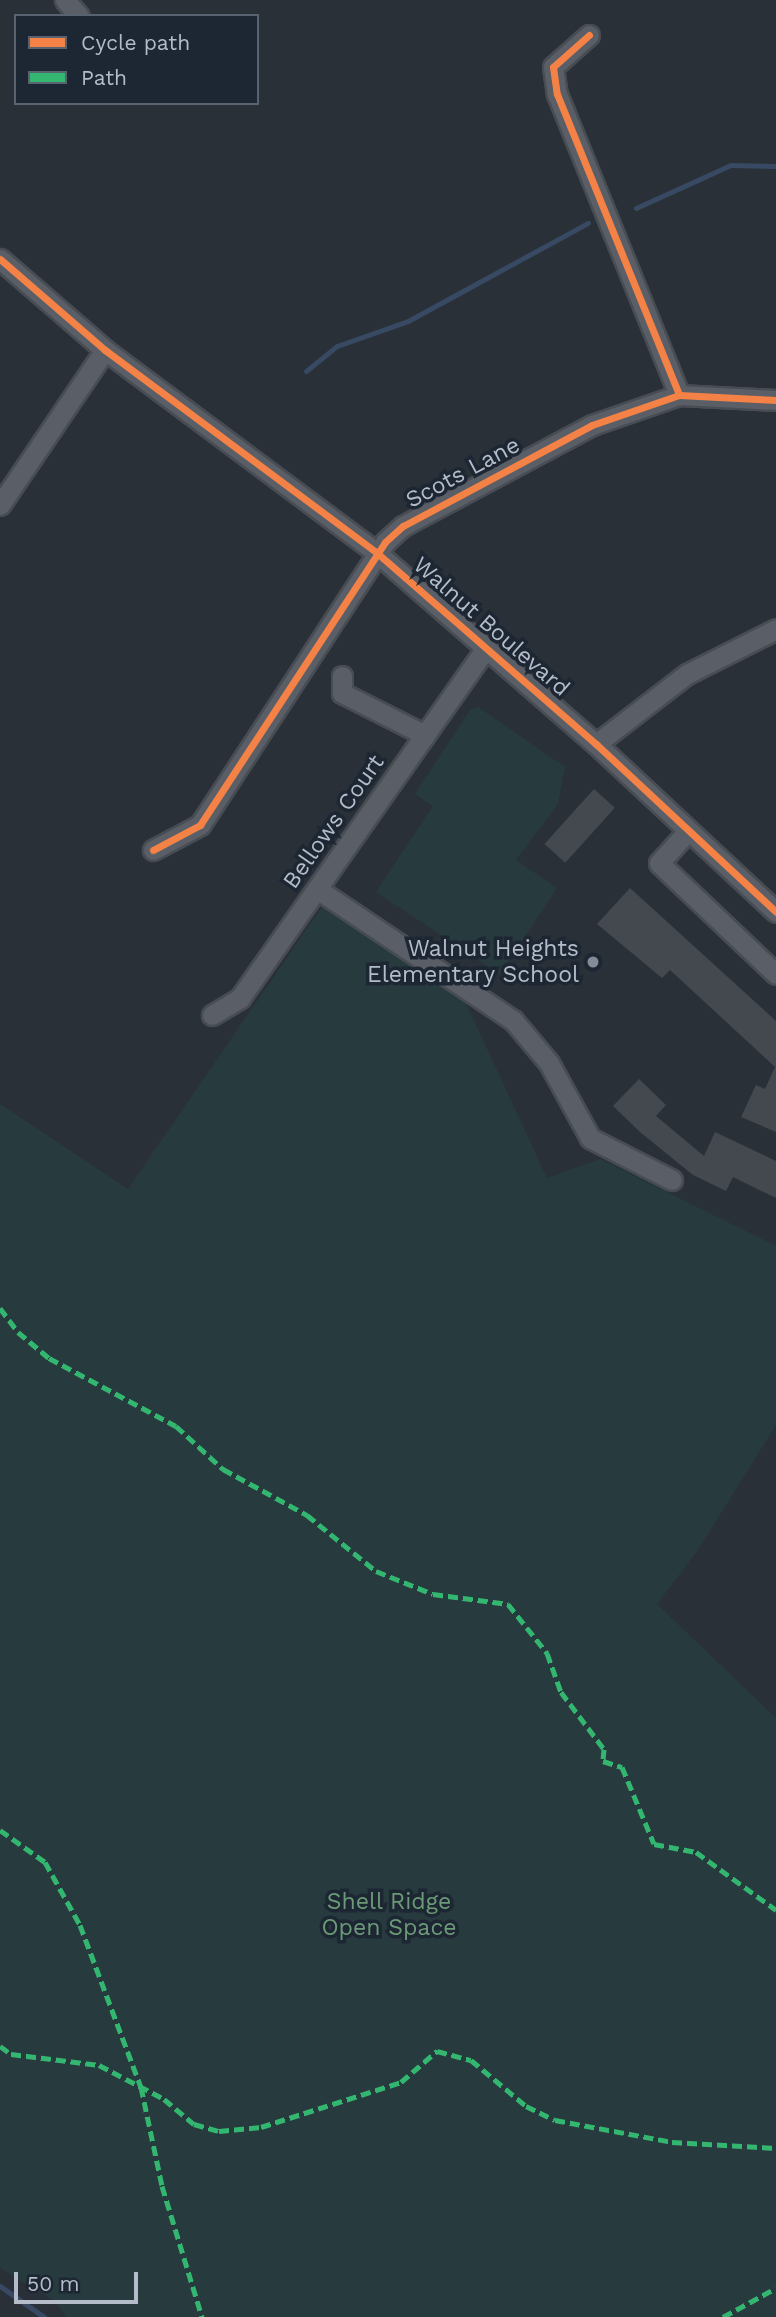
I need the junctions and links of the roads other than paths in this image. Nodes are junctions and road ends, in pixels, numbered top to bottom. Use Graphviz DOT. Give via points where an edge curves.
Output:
graph roads {
  1 [pos="65,0"];
  2 [pos="77,14"];
  3 [pos="589,34"];
  4 [pos="0,259"];
  5 [pos="105,350"];
  6 [pos="679,395"];
  7 [pos="776,400"];
  8 [pos="0,505"];
  9 [pos="377,553"];
  10 [pos="776,629"];
  11 [pos="487,647"];
  12 [pos="342,676"];
  13 [pos="425,735"];
  14 [pos="596,744"];
  15 [pos="688,831"];
  16 [pos="153,850"];
  17 [pos="317,889"];
  18 [pos="776,912"];
  19 [pos="776,974"];
  20 [pos="212,1015"];
  21 [pos="672,1180"];
  1 -- 2 [label="street"];
  3 -- 6 [label="street" via="553,67 557,94"];
  4 -- 5 [label="street, Walnut Boulevard"];
  5 -- 8 [label="street"];
  5 -- 9 [label="street, Walnut Boulevard"];
  6 -- 7 [label="street, Scots Lane"];
  6 -- 9 [label="street, Scots Lane" via="592,425 403,526"];
  9 -- 11 [label="street, Walnut Boulevard"];
  9 -- 16 [label="street, Scots Lane" via="200,825"];
  10 -- 14 [label="street" via="687,674"];
  11 -- 13 [label="street, Bellows Court"];
  11 -- 14 [label="street, Walnut Boulevard"];
  12 -- 13 [label="street" via="342,693"];
  13 -- 17 [label="street, Bellows Court"];
  14 -- 15 [label="street, Walnut Boulevard"];
  15 -- 18 [label="street, Walnut Boulevard"];
  15 -- 19 [label="street" via="659,863"];
  17 -- 20 [label="street, Bellows Court" via="240,998"];
  17 -- 21 [label="street" via="513,1020 549,1063 590,1138"];
}
